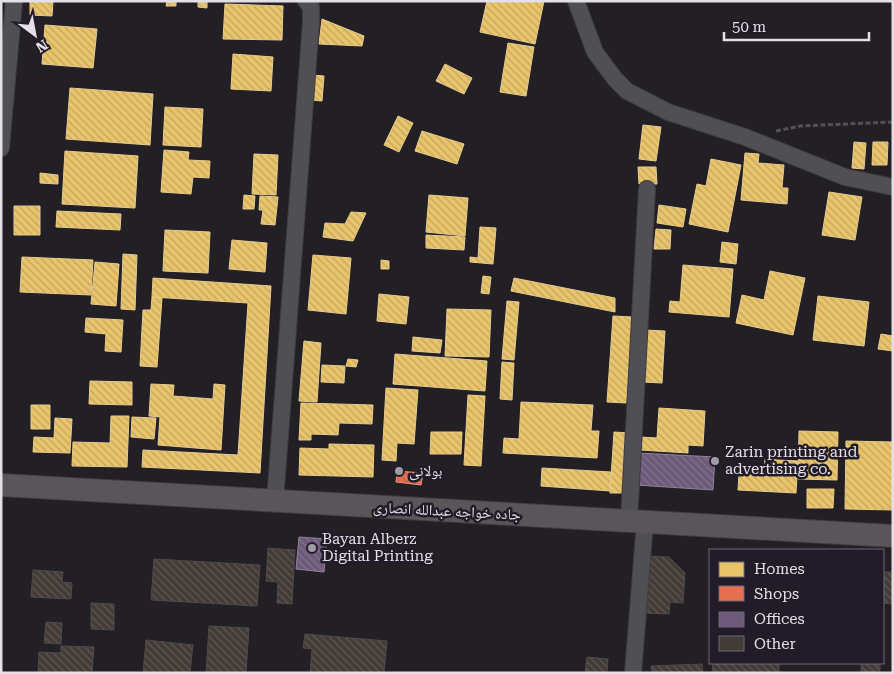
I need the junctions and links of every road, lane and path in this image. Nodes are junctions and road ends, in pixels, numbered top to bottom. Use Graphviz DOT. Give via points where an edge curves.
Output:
graph roads {
  1 [pos="14,1"];
  2 [pos="306,1"];
  3 [pos="576,1"];
  4 [pos="893,122"];
  5 [pos="745,137"];
  6 [pos="1,148"];
  7 [pos="893,187"];
  8 [pos="648,189"];
  9 [pos="1,485"];
  10 [pos="275,501"];
  11 [pos="637,522"];
  12 [pos="893,536"];
  13 [pos="633,673"];
  1 -- 6 [label="street"];
  2 -- 10 [label="street" via="312,8"];
  3 -- 5 [label="street" via="595,52 627,91 668,112"];
  4 -- 5 [label="path" via="800,126"];
  5 -- 7 [label="street" via="844,177"];
  8 -- 11 [label="street"];
  9 -- 10 [label="main road, جاده خواجه عبدالله انصاری"];
  10 -- 11 [label="main road, جاده خواجه عبدالله انصاری"];
  11 -- 12 [label="main road, جاده خواجه عبدالله انصاری"];
  11 -- 13 [label="street"];
}
